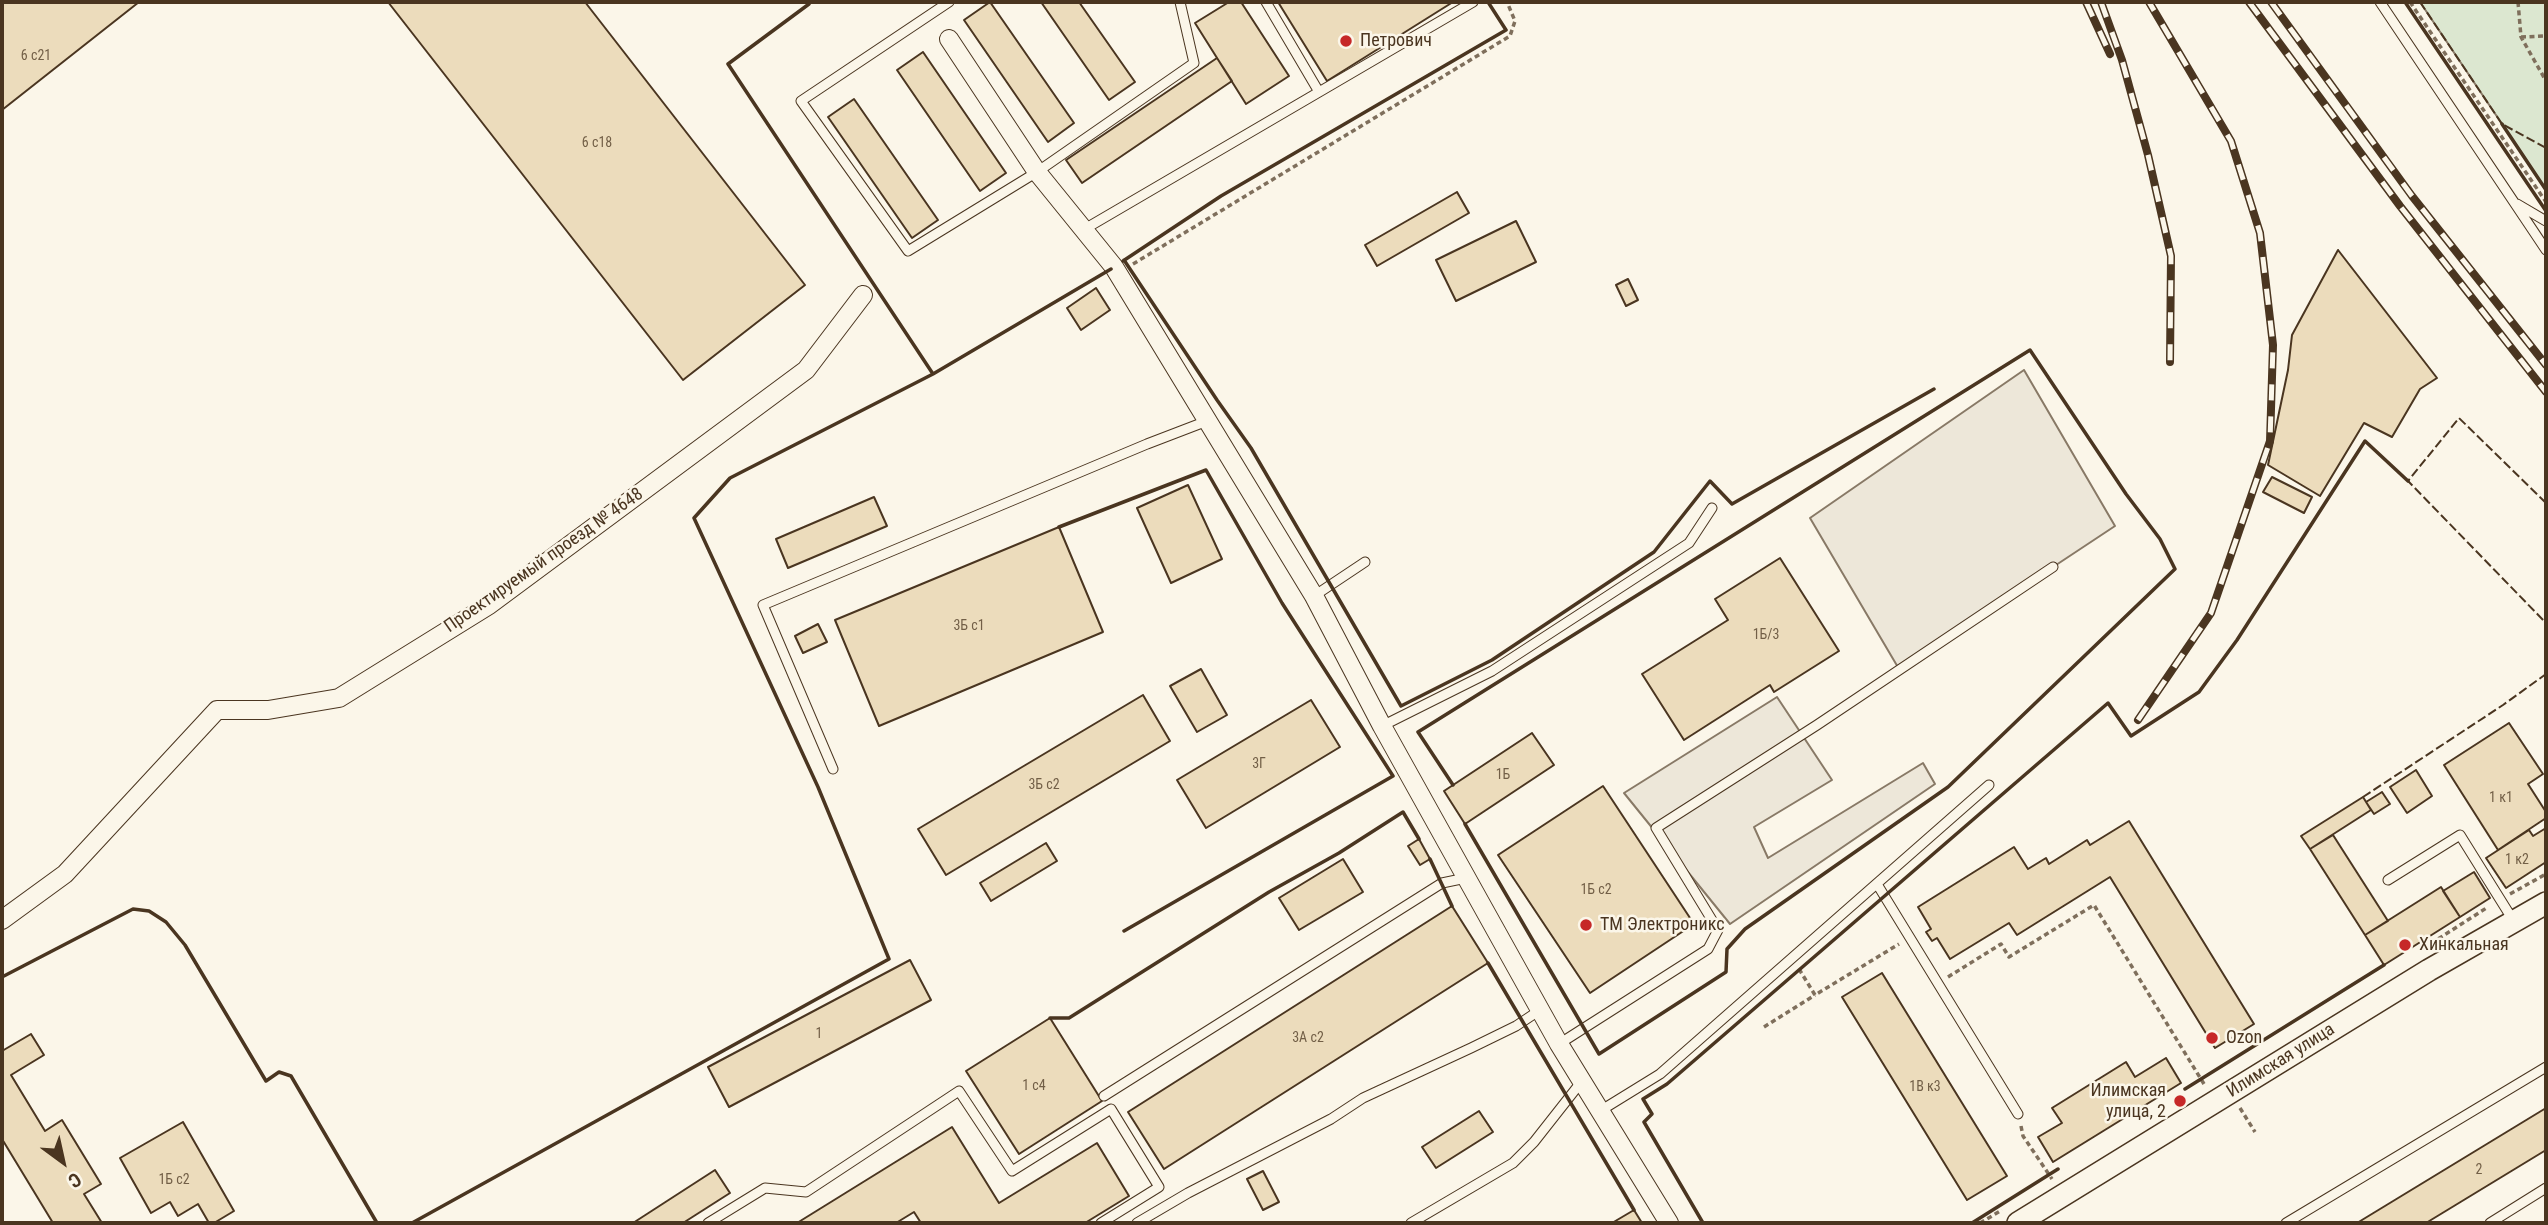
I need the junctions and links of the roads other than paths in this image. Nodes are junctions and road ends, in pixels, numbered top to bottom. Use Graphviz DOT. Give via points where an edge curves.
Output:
graph roads {
  1 [pos="949,2"];
  2 [pos="1181,2"];
  3 [pos="1266,2"];
  4 [pos="1473,2"];
  5 [pos="2380,2"];
  6 [pos="949,38"];
  7 [pos="1319,92"];
  8 [pos="1037,172"];
  9 [pos="2514,202"];
  10 [pos="2546,221"];
  11 [pos="1083,230"];
  12 [pos="2546,250"];
  13 [pos="863,295"];
  14 [pos="1207,421"];
  15 [pos="1712,508"];
  16 [pos="1365,562"];
  17 [pos="2053,567"];
  18 [pos="1314,596"];
  19 [pos="1382,726"];
  20 [pos="833,769"];
  21 [pos="1989,785"];
  22 [pos="1466,878"];
  23 [pos="2388,880"];
  24 [pos="1877,884"];
  25 [pos="2546,903"];
  26 [pos="2,920"];
  27 [pos="2513,920"];
  28 [pos="1540,1010"];
  29 [pos="1559,1044"];
  30 [pos="2546,1067"];
  31 [pos="1581,1081"];
  32 [pos="1104,1096"];
  33 [pos="1600,1111"];
  34 [pos="2018,1114"];
  35 [pos="2546,1188"];
  36 [pos="2302,1214"];
  37 [pos="1419,1221"];
  38 [pos="708,1223"];
  39 [pos="1101,1223"];
  40 [pos="1137,1223"];
  41 [pos="1411,1223"];
  42 [pos="1669,1223"];
  43 [pos="2018,1223"];
  44 [pos="2286,1223"];
  45 [pos="2307,1223"];
  46 [pos="2490,1223"];
  1 -- 8 [label="lane" via="801,101 908,251"];
  2 -- 8 [label="lane" via="1194,63"];
  3 -- 7 [label="lane"];
  4 -- 7 [label="lane"];
  5 -- 9 [label="lane"];
  6 -- 8 [label="street"];
  7 -- 11 [label="lane"];
  8 -- 11 [label="street"];
  9 -- 10 [label="lane"];
  9 -- 12 [label="lane"];
  11 -- 14 [label="street" via="1118,274"];
  13 -- 26 [label="street, Проектируемый проезд № 4648" via="806,370 489,605 339,698 268,710 217,710 65,874"];
  14 -- 18 [label="street"];
  14 -- 20 [label="lane" via="763,605"];
  15 -- 19 [label="lane" via="1689,543 1492,671"];
  16 -- 18 [label="lane"];
  17 -- 29 [label="lane" via="1656,828 1718,930 1708,949"];
  18 -- 19 [label="street"];
  19 -- 22 [label="street"];
  21 -- 24 [label="lane"];
  22 -- 28 [label="street"];
  22 -- 32 [label="lane" via="1442,883"];
  23 -- 27 [label="lane" via="2460,835"];
  24 -- 33 [label="lane" via="1660,1074"];
  24 -- 34 [label="lane"];
  25 -- 27 [label="street, Илимская улица"];
  27 -- 43 [label="street, Илимская улица"];
  28 -- 29 [label="street"];
  28 -- 40 [label="lane" via="1516,1026 1363,1098"];
  29 -- 31 [label="street"];
  30 -- 36 [label="lane"];
  31 -- 33 [label="street"];
  31 -- 37 [label="lane" via="1513,1163"];
  33 -- 42 [label="street"];
  35 -- 46 [label="lane"];
  36 -- 44 [label="lane"];
  36 -- 45 [label="lane"];
  37 -- 41 [label="lane"];
  38 -- 39 [label="lane" via="765,1188 806,1192 959,1091 1012,1171 1111,1109 1159,1186"];
}
